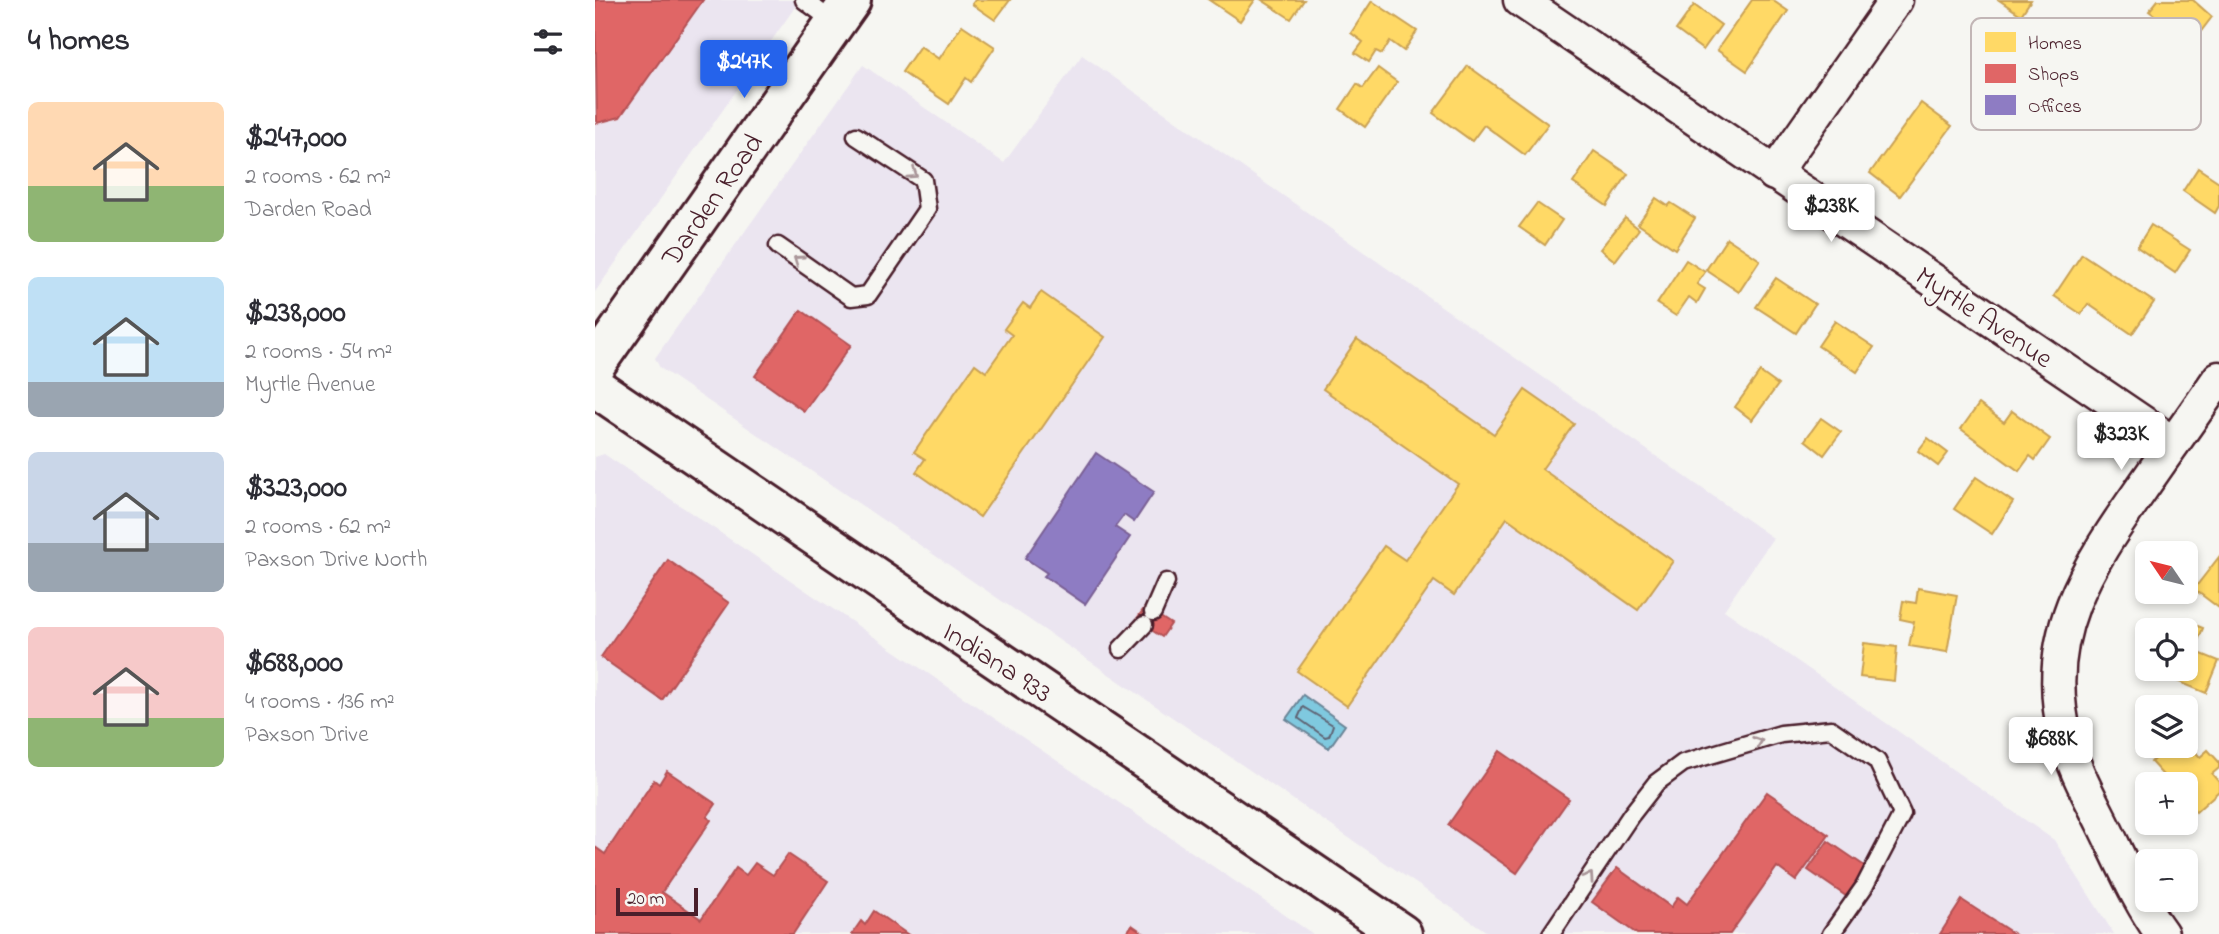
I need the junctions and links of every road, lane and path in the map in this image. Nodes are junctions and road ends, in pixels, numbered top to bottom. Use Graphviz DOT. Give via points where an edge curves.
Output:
graph roads {
  1 [pos="804,0"];
  2 [pos="1520,0"];
  3 [pos="1896,0"];
  4 [pos="843,11"];
  5 [pos="856,136"];
  6 [pos="1774,174"];
  7 [pos="778,246"];
  8 [pos="595,365"];
  9 [pos="2219,378"];
  10 [pos="595,387"];
  11 [pos="2173,443"];
  12 [pos="1166,582"];
  13 [pos="1121,649"];
  14 [pos="1402,934"];
  15 [pos="1551,934"];
  16 [pos="1831,934"];
  17 [pos="2162,934"];
  1 -- 4 [label="lane"];
  2 -- 6 [label="street, Myrtle Avenue"];
  3 -- 6 [label="street"];
  4 -- 8 [label="main road, Darden Road"];
  5 -- 7 [label="lane, one-way" via="923,180 927,209 868,295 851,297"];
  6 -- 11 [label="street, Myrtle Avenue"];
  9 -- 11 [label="street"];
  10 -- 14 [label="main road, Indiana 933"];
  11 -- 17 [label="street" via="2101,547 2075,596 2066,625 2059,699 2064,734 2083,783"];
  12 -- 13 [label="lane" via="1149,619"];
  15 -- 16 [label="lane, one-way" via="1631,815 1657,783 1683,763 1781,734 1831,729 1877,761 1902,814 1864,887"];
}
